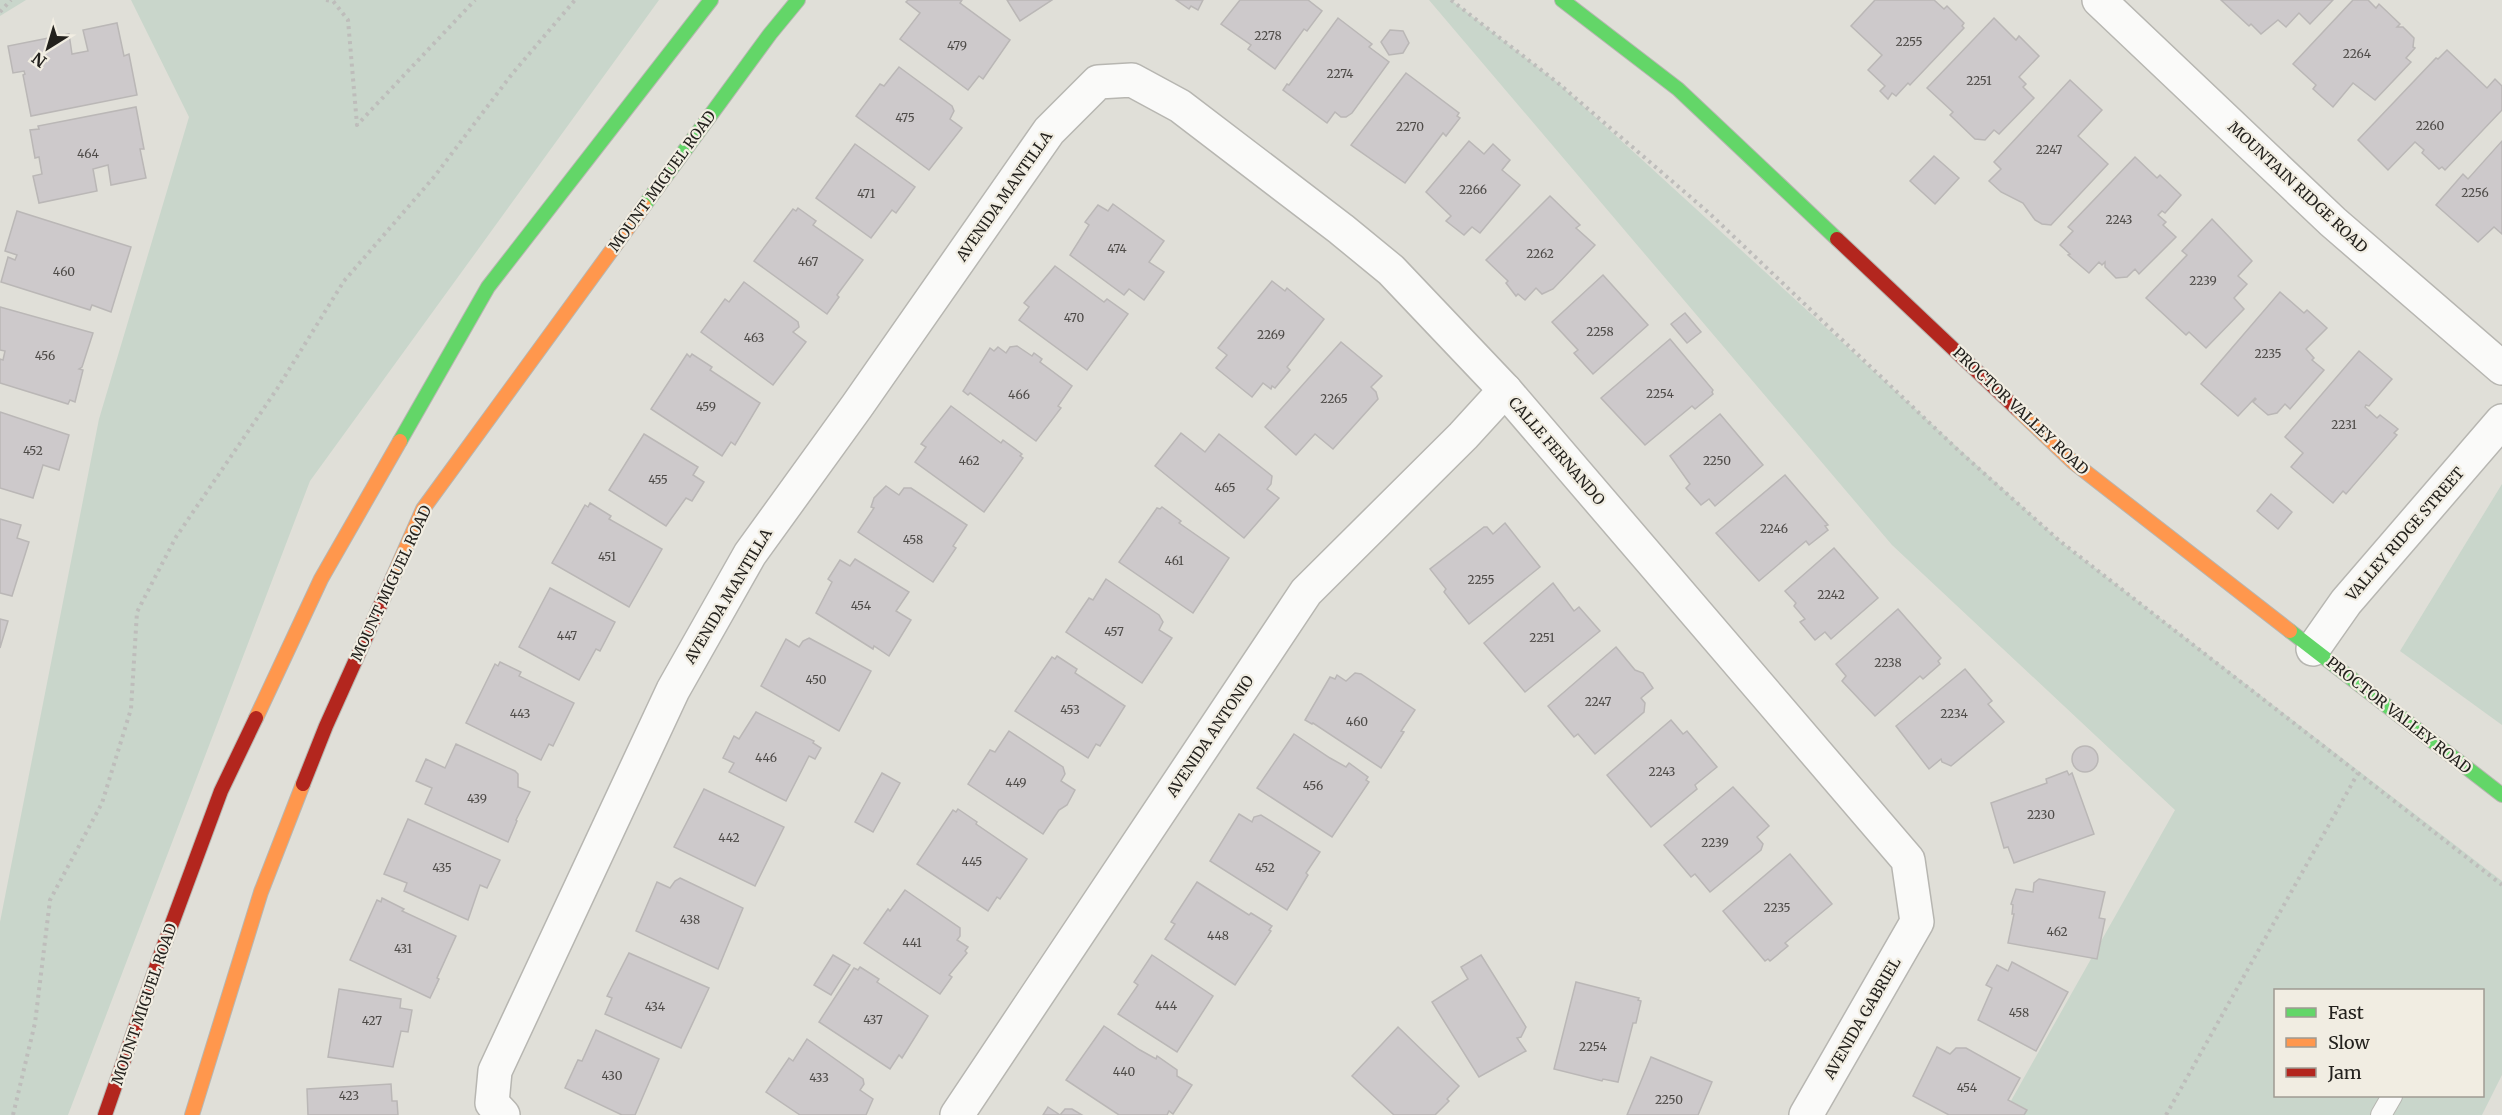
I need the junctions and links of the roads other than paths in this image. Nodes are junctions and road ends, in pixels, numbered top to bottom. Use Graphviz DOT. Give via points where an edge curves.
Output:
graph roads {
  1 [pos="711,0"];
  2 [pos="798,0"];
  3 [pos="1562,0"];
  4 [pos="2099,0"];
  5 [pos="1098,82"];
  6 [pos="2502,368"];
  7 [pos="1505,390"];
  8 [pos="2502,421"];
  9 [pos="2313,649"];
  10 [pos="2502,795"];
  11 [pos="1917,922"];
  12 [pos="2391,1097"];
  13 [pos="497,1109"];
  14 [pos="105,1115"];
  15 [pos="192,1115"];
  16 [pos="957,1115"];
  17 [pos="1806,1115"];
  18 [pos="2381,1115"];
  1 -- 14 [label="street, MOUNT MIGUEL ROAD" via="488,287 321,579 221,791"];
  2 -- 15 [label="street, MOUNT MIGUEL ROAD" via="423,509 326,726 261,892"];
  3 -- 9 [label="street, PROCTOR VALLEY ROAD" via="1678,89 2073,462"];
  4 -- 6 [label="street, MOUNTAIN RIDGE ROAD" via="2333,222"];
  5 -- 7 [label="street, CALLE FERNANDO" via="1132,80 1180,106 1391,270"];
  5 -- 13 [label="street, AVENIDA MANTILLA" via="1049,131 750,554 673,690 495,1071"];
  7 -- 11 [label="street, CALLE FERNANDO" via="1908,860"];
  7 -- 16 [label="street, AVENIDA ANTONIO" via="1306,592"];
  8 -- 9 [label="street, VALLEY RIDGE STREET" via="2346,602"];
  9 -- 10 [label="street, PROCTOR VALLEY ROAD"];
  11 -- 17 [label="street, AVENIDA GABRIEL"];
  12 -- 18 [label="lane"];
}
